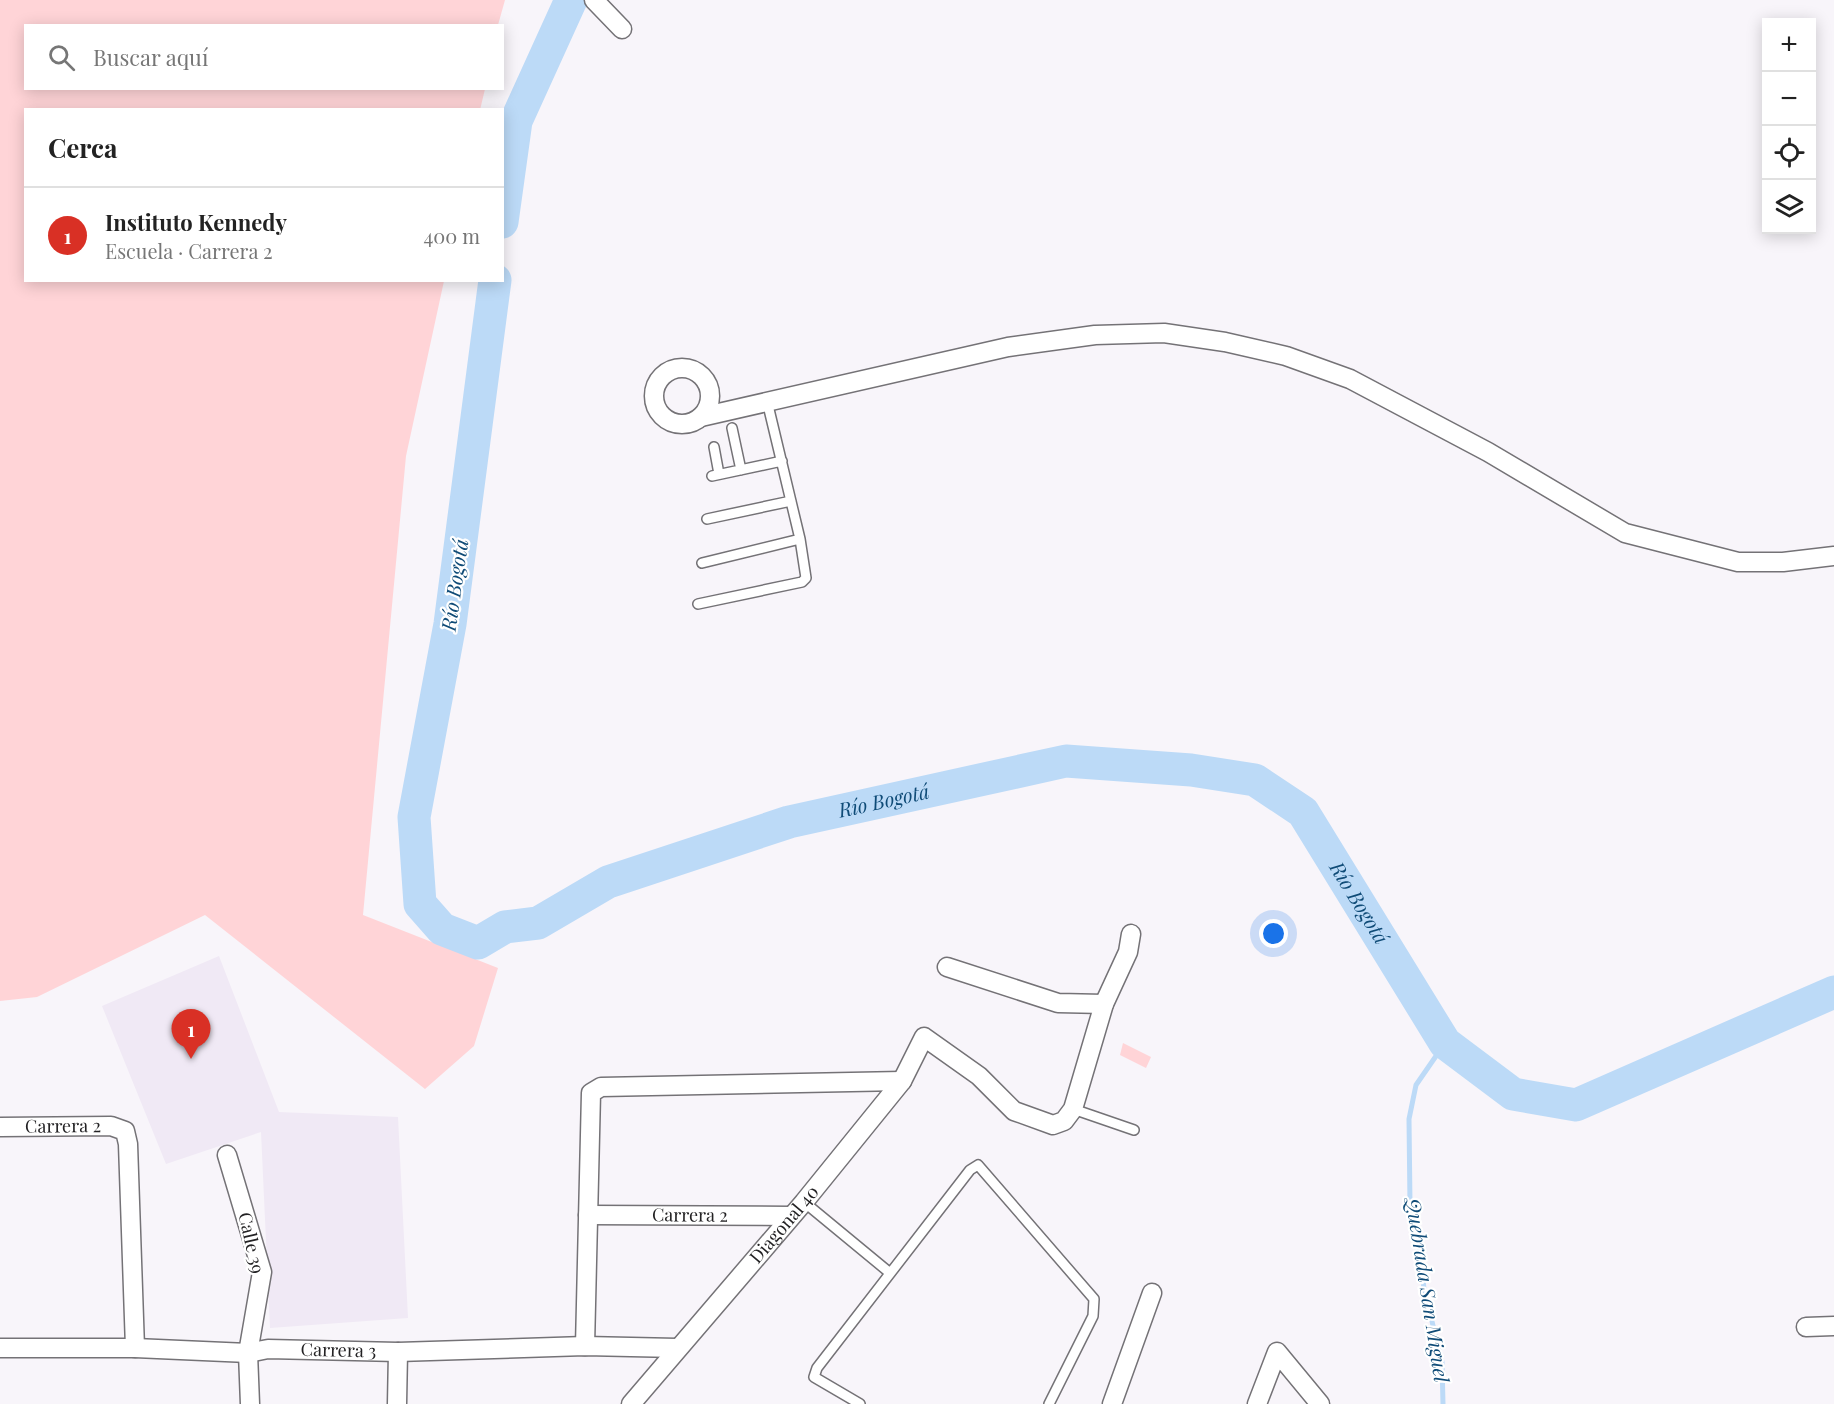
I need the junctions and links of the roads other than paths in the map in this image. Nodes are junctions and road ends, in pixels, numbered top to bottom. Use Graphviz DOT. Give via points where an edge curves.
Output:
graph roads {
  1 [pos="594,0"];
  2 [pos="622,28"];
  3 [pos="767,401"];
  4 [pos="700,417"];
  5 [pos="732,428"];
  6 [pos="714,447"];
  7 [pos="782,461"];
  8 [pos="741,470"];
  9 [pos="791,501"];
  10 [pos="707,519"];
  11 [pos="800,539"];
  12 [pos="1834,556"];
  13 [pos="702,562"];
  14 [pos="698,604"];
  15 [pos="1131,934"];
  16 [pos="946,967"];
  17 [pos="1104,1004"];
  18 [pos="902,1081"];
  19 [pos="1073,1109"];
  20 [pos="0,1127"];
  21 [pos="1134,1130"];
  22 [pos="227,1155"];
  23 [pos="804,1202"];
  24 [pos="588,1215"];
  25 [pos="791,1216"];
  26 [pos="890,1273"];
  27 [pos="1152,1293"];
  28 [pos="1834,1326"];
  29 [pos="1806,1327"];
  30 [pos="585,1346"];
  31 [pos="0,1348"];
  32 [pos="135,1348"];
  33 [pos="677,1348"];
  34 [pos="399,1352"];
  35 [pos="249,1353"];
  36 [pos="250,1404"];
  37 [pos="397,1404"];
  38 [pos="631,1404"];
  39 [pos="860,1404"];
  40 [pos="1049,1404"];
  41 [pos="1112,1404"];
  42 [pos="1257,1404"];
  43 [pos="1320,1404"];
  1 -- 2 [label="street"];
  3 -- 4 [label="street"];
  3 -- 7 [label="lane"];
  3 -- 12 [label="street" via="1008,346 1095,335 1164,333 1286,356 1350,379 1488,452 1625,532 1738,562"];
  5 -- 8 [label="lane"];
  6 -- 8 [label="lane" via="715,475"];
  7 -- 8 [label="lane"];
  7 -- 9 [label="lane"];
  9 -- 10 [label="lane"];
  9 -- 11 [label="lane"];
  11 -- 13 [label="lane"];
  11 -- 14 [label="lane" via="807,573 802,582"];
  15 -- 17 [label="street" via="1128,952"];
  16 -- 17 [label="street" via="1058,1003"];
  17 -- 19 [label="street"];
  18 -- 19 [label="street, Diagonal 40" via="924,1037 979,1076 1014,1111 1053,1125 1064,1121"];
  18 -- 23 [label="street, Diagonal 40"];
  18 -- 24 [label="street" via="601,1087 591,1093 589,1105"];
  19 -- 21 [label="lane"];
  20 -- 32 [label="street, Carrera 2" via="111,1126 125,1131"];
  22 -- 35 [label="street, Calle 39" via="262,1272"];
  23 -- 25 [label="street, Diagonal 40"];
  23 -- 26 [label="lane"];
  24 -- 25 [label="street, Carrera 2"];
  24 -- 30 [label="street"];
  25 -- 33 [label="street, Diagonal 40"];
  26 -- 39 [label="lane" via="814,1377"];
  26 -- 40 [label="lane" via="970,1170 978,1165 1094,1299 1093,1316"];
  27 -- 41 [label="street"];
  28 -- 29 [label="street"];
  30 -- 33 [label="street, Carrera 3"];
  30 -- 34 [label="street, Carrera 3"];
  31 -- 32 [label="street, Carrera 3"];
  32 -- 35 [label="street, Carrera 3"];
  33 -- 38 [label="street, Diagonal 40"];
  34 -- 35 [label="street, Carrera 3" via="268,1349"];
  34 -- 37 [label="street"];
  35 -- 36 [label="street, Calle 39"];
  42 -- 43 [label="street" via="1277,1353"];
}
